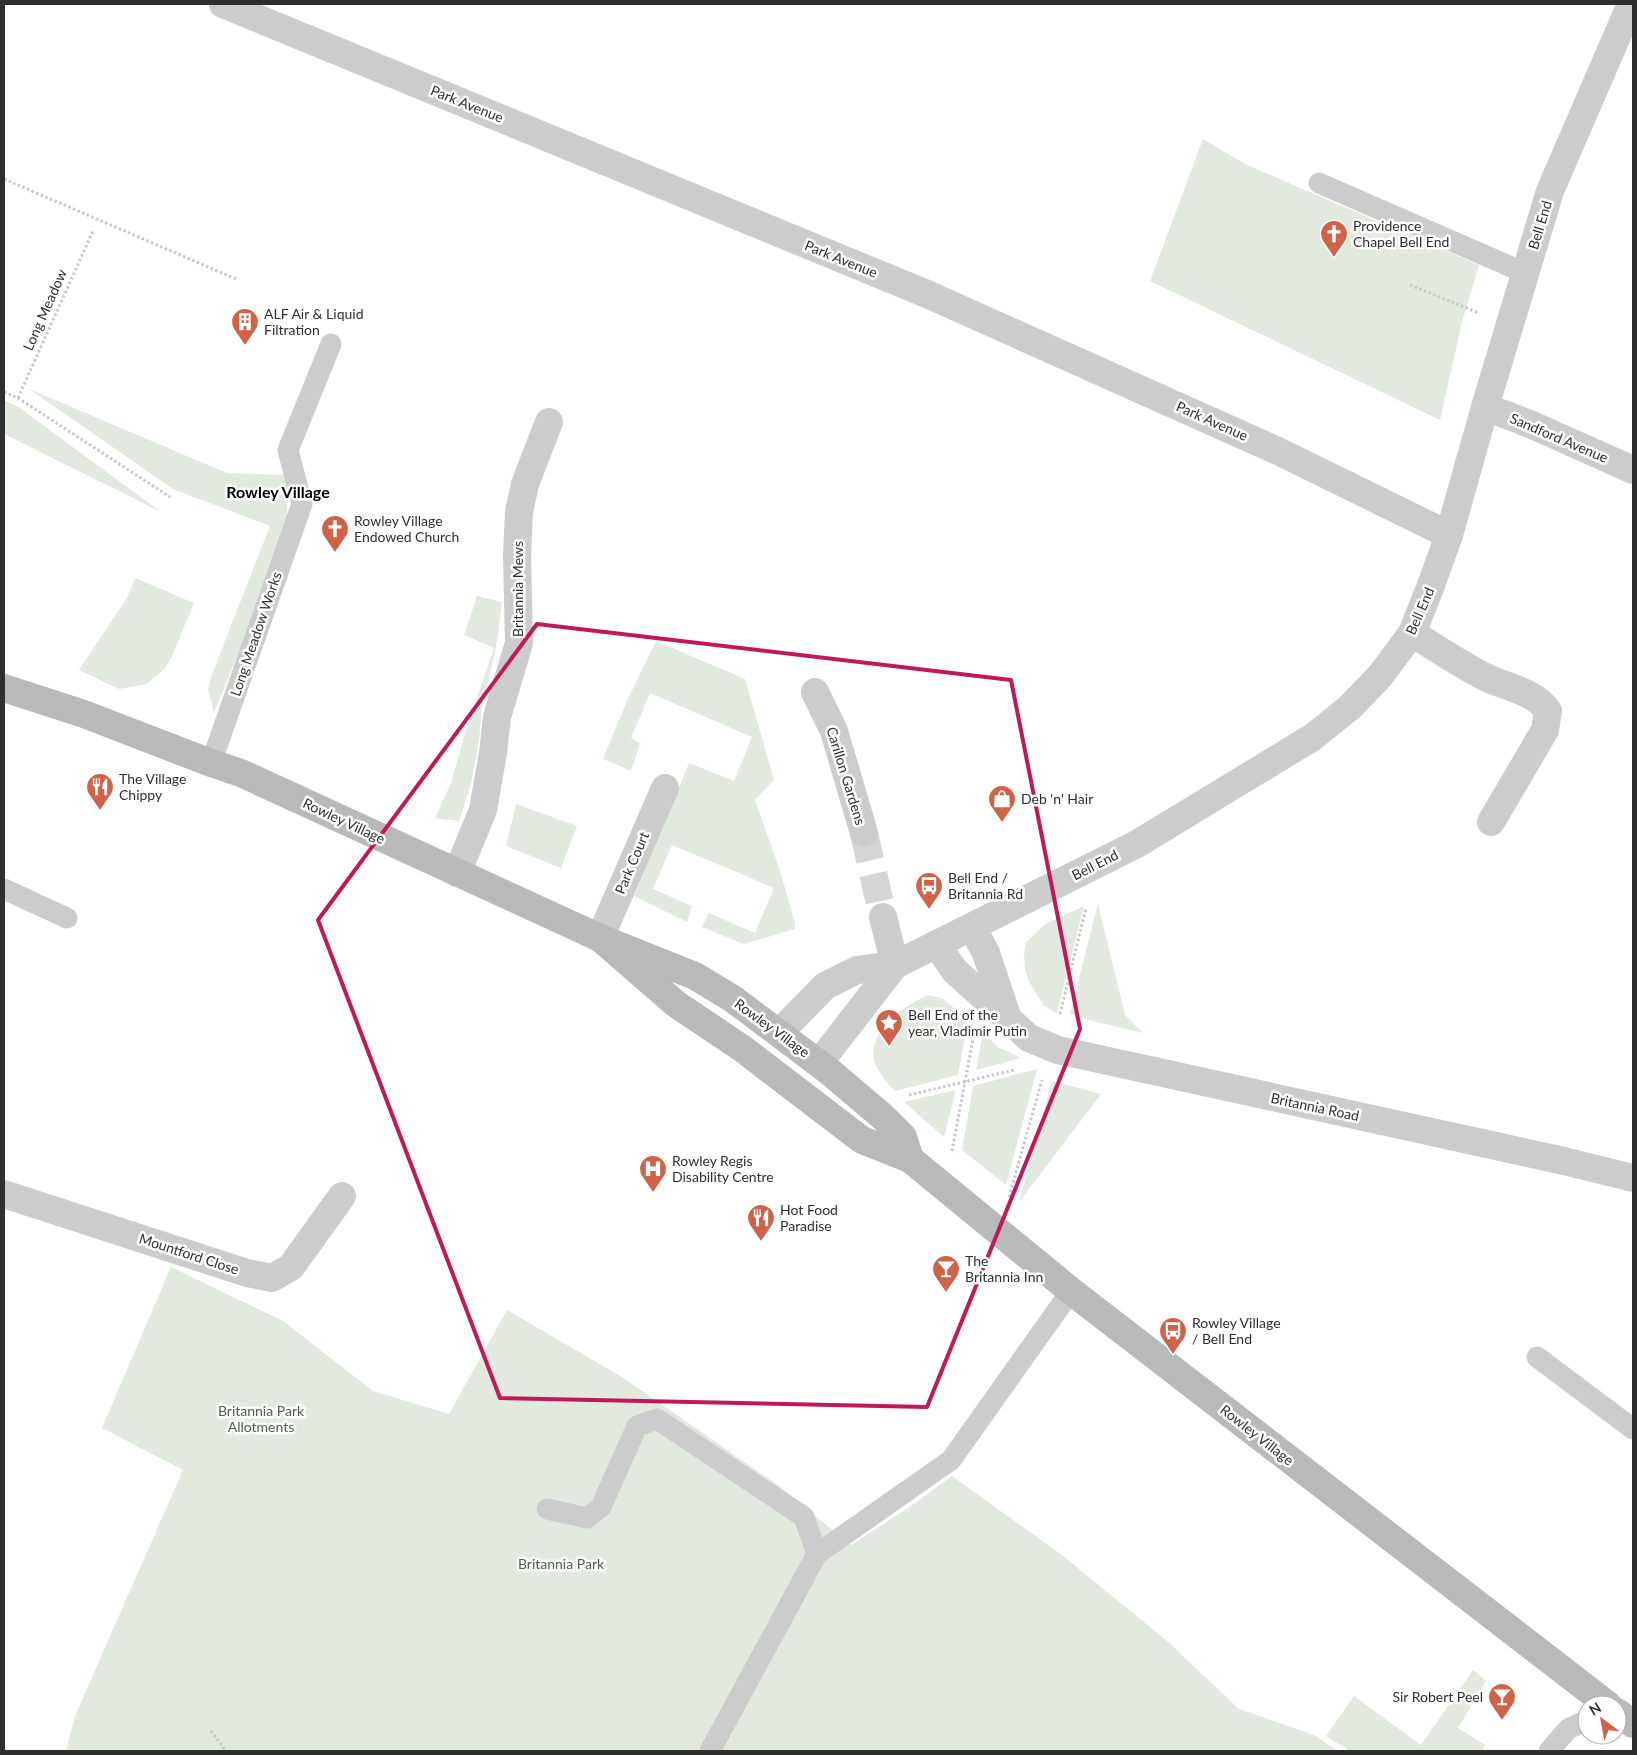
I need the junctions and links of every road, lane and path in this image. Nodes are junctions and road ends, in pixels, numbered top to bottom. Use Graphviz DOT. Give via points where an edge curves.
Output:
graph roads {
  1 [pos="224,4"];
  2 [pos="1631,4"];
  3 [pos="4,179"];
  4 [pos="1319,183"];
  5 [pos="93,231"];
  6 [pos="1525,273"];
  7 [pos="236,279"];
  8 [pos="1410,285"];
  9 [pos="1510,325"];
  10 [pos="331,344"];
  11 [pos="4,392"];
  12 [pos="18,398"];
  13 [pos="1485,407"];
  14 [pos="549,422"];
  15 [pos="1633,470"];
  16 [pos="170,496"];
  17 [pos="1449,535"];
  18 [pos="1412,633"];
  19 [pos="4,671"];
  20 [pos="4,688"];
  21 [pos="815,692"];
  22 [pos="84,714"];
  23 [pos="211,763"];
  24 [pos="665,788"];
  25 [pos="1491,822"];
  26 [pos="864,834"];
  27 [pos="1097,864"];
  28 [pos="457,873"];
  29 [pos="4,889"];
  30 [pos="883,917"];
  31 [pos="67,918"];
  32 [pos="972,927"];
  33 [pos="600,938"];
  34 [pos="936,944"];
  35 [pos="895,965"];
  36 [pos="1007,1016"];
  37 [pos="976,1028"];
  38 [pos="779,1033"];
  39 [pos="1050,1054"];
  40 [pos="805,1074"];
  41 [pos="965,1082"];
  42 [pos="900,1096"];
  43 [pos="951,1154"];
  44 [pos="910,1160"];
  45 [pos="1633,1178"];
  46 [pos="4,1194"];
  47 [pos="342,1196"];
  48 [pos="1008,1201"];
  49 [pos="1071,1291"];
  50 [pos="1537,1357"];
  51 [pos="1633,1429"];
  52 [pos="547,1509"];
  53 [pos="817,1554"];
  54 [pos="1595,1695"];
  55 [pos="1577,1725"];
  56 [pos="211,1731"];
  57 [pos="226,1751"];
  58 [pos="710,1751"];
  59 [pos="1549,1751"];
  1 -- 17 [label="street, Park Avenue" via="927,294 1280,452"];
  2 -- 6 [label="street, Bell End" via="1550,192"];
  3 -- 7 [label="path"];
  4 -- 6 [label="lane"];
  5 -- 12 [label="path, Long Meadow"];
  6 -- 9 [label="street, Bell End"];
  8 -- 9 [label="path"];
  9 -- 13 [label="street, Bell End"];
  10 -- 23 [label="lane, Long Meadow Works" via="288,450 302,504"];
  11 -- 12 [label="path"];
  12 -- 16 [label="path"];
  13 -- 15 [label="street, Sandford Avenue"];
  13 -- 17 [label="street, Bell End"];
  14 -- 28 [label="street, Britannia Mews" via="525,484 519,512 519,643 497,717 483,810"];
  17 -- 18 [label="street, Bell End"];
  18 -- 25 [label="street" via="1486,677 1535,699 1548,711 1545,730"];
  18 -- 27 [label="street, Bell End" via="1380,676 1313,738"];
  19 -- 22 [label="main road, Rowley Village"];
  20 -- 22 [label="main road, Rowley Village"];
  21 -- 26 [label="street, Carillon Gardens" via="834,731"];
  22 -- 23 [label="main road, Rowley Village"];
  23 -- 28 [label="main road, Rowley Village" via="241,773"];
  24 -- 33 [label="street, Park Court"];
  27 -- 32 [label="street, Bell End"];
  27 -- 39 [label="path"];
  28 -- 33 [label="main road, Rowley Village"];
  29 -- 31 [label="lane"];
  30 -- 35 [label="street"];
  32 -- 34 [label="street, Bell End"];
  32 -- 36 [label="street, Britannia Road" via="986,953"];
  33 -- 38 [label="main road, Rowley Village" via="695,976"];
  33 -- 40 [label="main road, Rowley Village" via="676,1004 743,1049"];
  34 -- 35 [label="street, Bell End"];
  34 -- 36 [label="street, Britannia Road" via="955,970"];
  35 -- 38 [label="street, Bell End" via="857,970 824,986"];
  35 -- 40 [label="street, Bell End"];
  36 -- 39 [label="street, Britannia Road"];
  37 -- 41 [label="path"];
  38 -- 40 [label="main road" via="778,1053"];
  39 -- 41 [label="path"];
  39 -- 45 [label="street, Britannia Road" via="1067,1052"];
  39 -- 48 [label="path"];
  40 -- 44 [label="main road, Rowley Village" via="883,1117 903,1137"];
  40 -- 44 [label="main road, Rowley Village" via="834,1097 837,1121 862,1140"];
  41 -- 42 [label="path"];
  41 -- 43 [label="path"];
  44 -- 49 [label="main road, Rowley Village"];
  46 -- 47 [label="street, Mountford Close" via="247,1273 272,1278 291,1267"];
  49 -- 53 [label="lane" via="951,1460"];
  49 -- 54 [label="main road, Rowley Village"];
  50 -- 51 [label="lane"];
  52 -- 53 [label="lane" via="587,1518 601,1507 637,1426 657,1419 804,1517"];
  53 -- 58 [label="lane"];
  55 -- 59 [label="lane" via="1568,1729"];
  56 -- 57 [label="path"];
}
